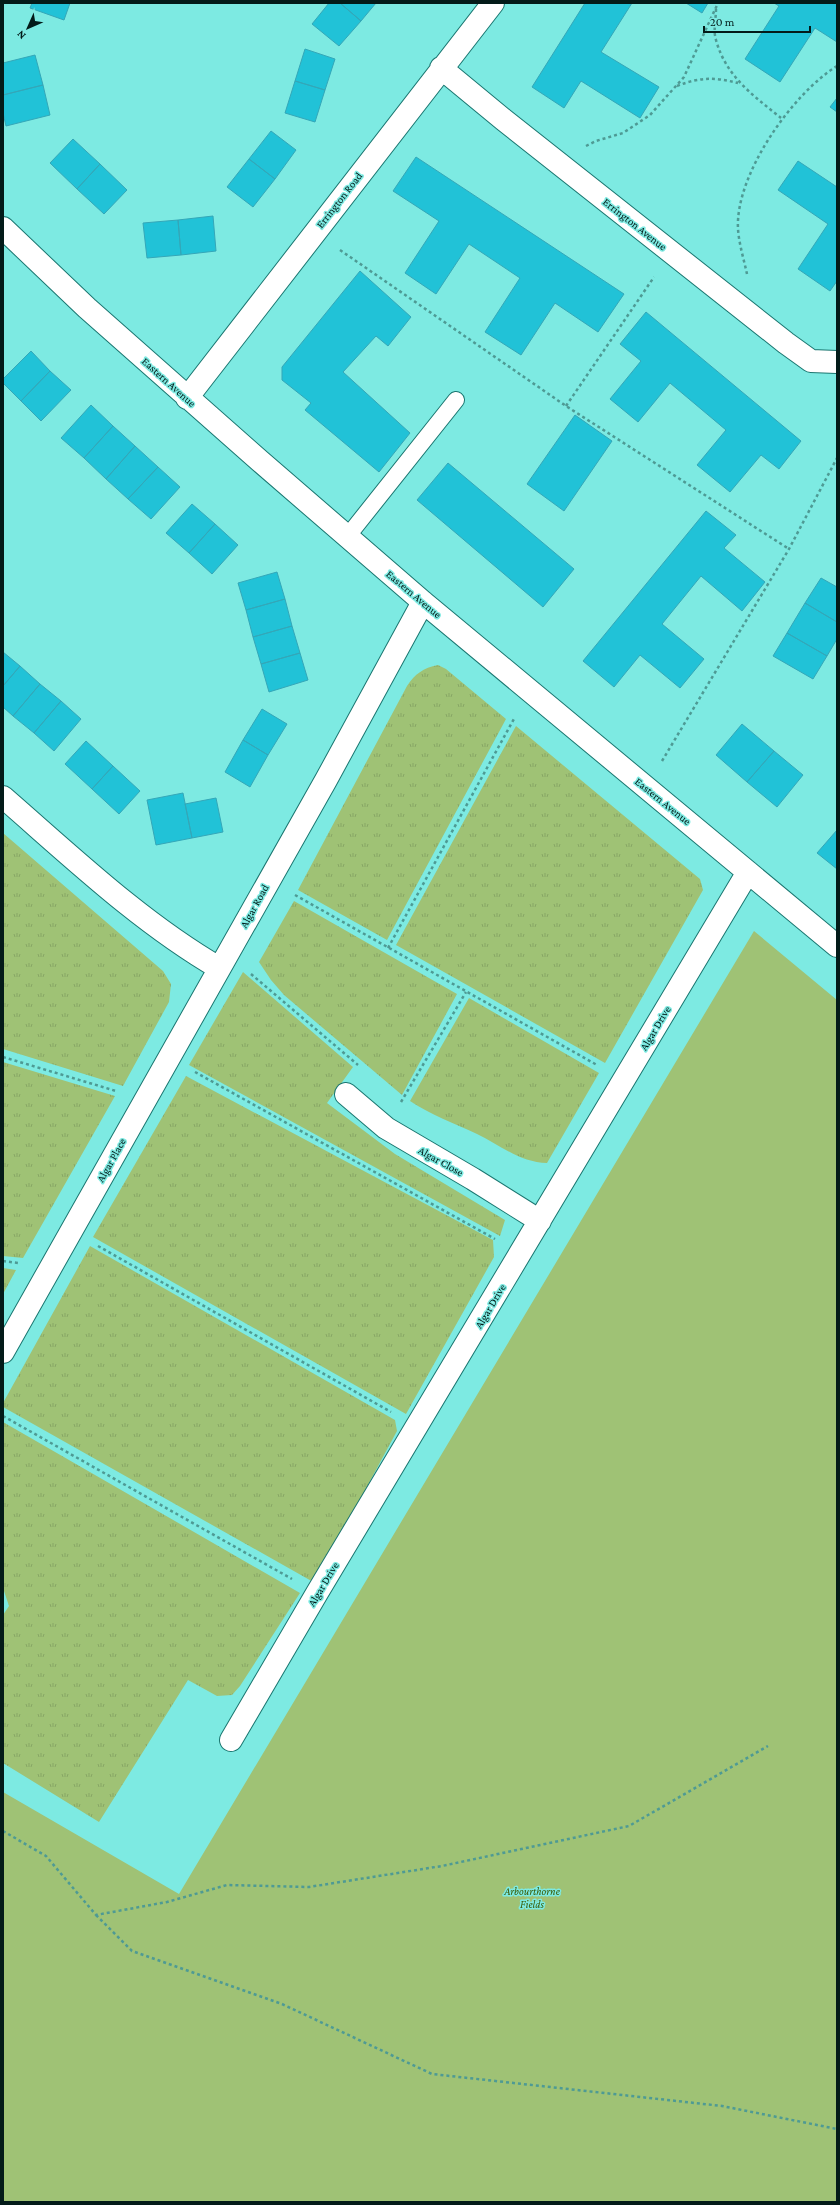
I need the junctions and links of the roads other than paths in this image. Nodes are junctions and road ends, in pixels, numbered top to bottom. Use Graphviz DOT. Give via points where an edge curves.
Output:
graph roads {
  1 [pos="493,3"];
  2 [pos="441,68"];
  3 [pos="3,228"];
  4 [pos="837,362"];
  5 [pos="187,398"];
  6 [pos="456,400"];
  7 [pos="347,537"];
  8 [pos="423,602"];
  9 [pos="3,797"];
  10 [pos="748,872"];
  11 [pos="837,946"];
  12 [pos="223,961"];
  13 [pos="346,1094"];
  14 [pos="540,1221"];
  15 [pos="3,1352"];
  16 [pos="231,1740"];
  1 -- 2 [label="street, Errington Road"];
  2 -- 4 [label="street, Errington Avenue" via="671,253 811,361"];
  2 -- 5 [label="street, Errington Road"];
  3 -- 5 [label="street, Eastern Avenue"];
  5 -- 7 [label="street, Eastern Avenue"];
  6 -- 7 [label="lane"];
  7 -- 8 [label="street, Eastern Avenue"];
  8 -- 10 [label="street, Eastern Avenue"];
  8 -- 12 [label="street, Algar Road"];
  9 -- 12 [label="street" via="103,883 188,950"];
  10 -- 11 [label="street, Eastern Avenue"];
  10 -- 14 [label="street, Algar Drive"];
  12 -- 15 [label="street, Algar Place"];
  13 -- 14 [label="street, Algar Close" via="386,1128"];
  14 -- 16 [label="street, Algar Drive"];
}
